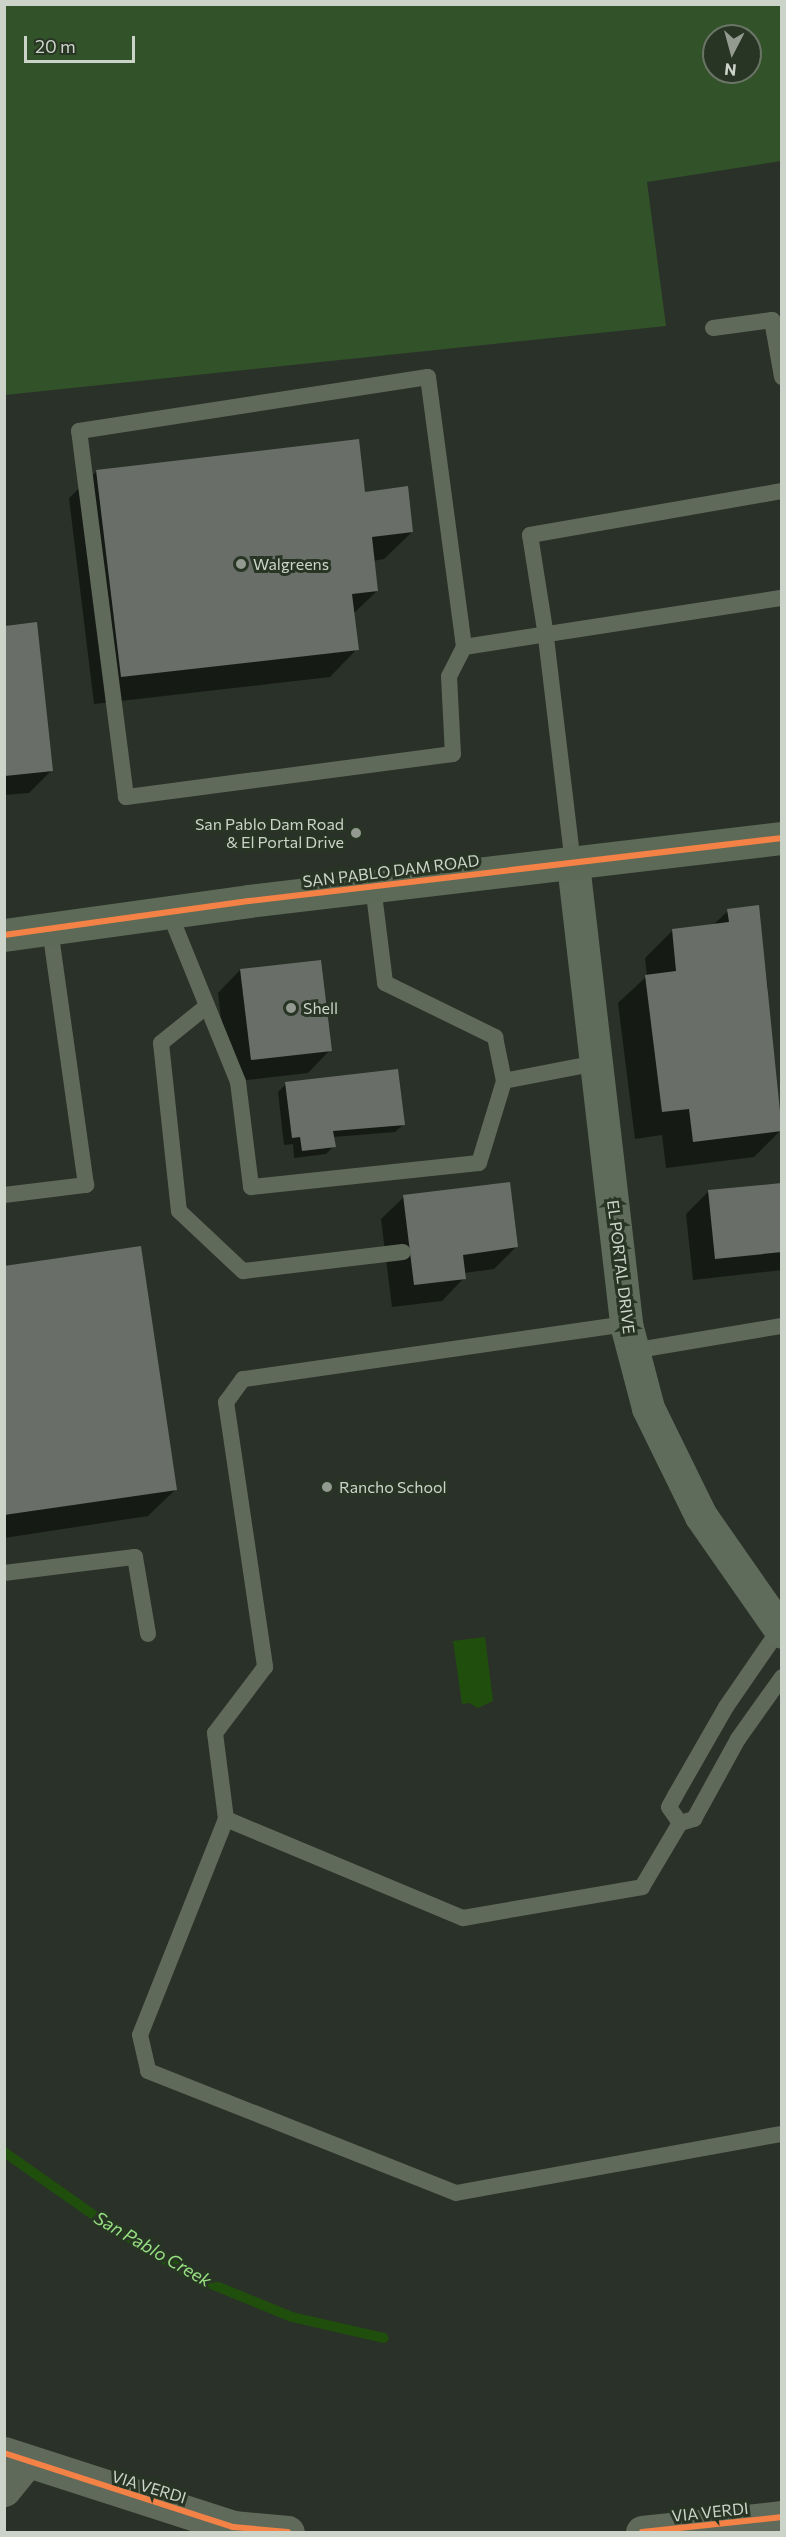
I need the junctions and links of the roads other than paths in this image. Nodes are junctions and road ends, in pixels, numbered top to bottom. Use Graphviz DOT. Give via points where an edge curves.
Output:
graph roads {
  1 [pos="712,328"];
  2 [pos="782,377"];
  3 [pos="782,491"];
  4 [pos="782,598"];
  5 [pos="546,636"];
  6 [pos="464,647"];
  7 [pos="782,838"];
  8 [pos="573,864"];
  9 [pos="373,886"];
  10 [pos="169,912"];
  11 [pos="50,928"];
  12 [pos="4,934"];
  13 [pos="207,1006"];
  14 [pos="597,1063"];
  15 [pos="504,1081"];
  16 [pos="4,1195"];
  17 [pos="403,1252"];
  18 [pos="782,1326"];
  19 [pos="629,1338"];
  20 [pos="4,1573"];
  21 [pos="776,1616"];
  22 [pos="148,1634"];
  23 [pos="782,1677"];
  24 [pos="226,1819"];
  25 [pos="680,1823"];
  26 [pos="782,2134"];
  27 [pos="16,2458"];
  28 [pos="4,2490"];
  29 [pos="782,2517"];
  30 [pos="288,2532"];
  31 [pos="642,2532"];
  1 -- 2 [label="lane" via="772,320"];
  3 -- 5 [label="lane" via="530,536"];
  4 -- 5 [label="lane"];
  5 -- 6 [label="lane"];
  5 -- 8 [label="lane"];
  6 -- 6 [label="lane" via="428,377 79,431 126,797 453,754 449,676"];
  7 -- 8 [label="main road, SAN PABLO DAM ROAD"];
  8 -- 9 [label="main road, SAN PABLO DAM ROAD"];
  8 -- 14 [label="main road, EL PORTAL DRIVE" via="578,935"];
  9 -- 10 [label="main road, SAN PABLO DAM ROAD"];
  9 -- 15 [label="lane" via="385,982 495,1037"];
  10 -- 11 [label="main road, SAN PABLO DAM ROAD"];
  10 -- 13 [label="lane"];
  11 -- 12 [label="main road, SAN PABLO DAM ROAD"];
  11 -- 16 [label="lane" via="86,1185"];
  13 -- 15 [label="lane" via="238,1082 251,1187 479,1163"];
  13 -- 17 [label="lane" via="161,1043 179,1211 243,1271"];
  14 -- 15 [label="lane"];
  14 -- 19 [label="main road, EL PORTAL DRIVE"];
  18 -- 19 [label="lane"];
  19 -- 21 [label="main road, EL PORTAL DRIVE" via="648,1408 701,1516"];
  19 -- 24 [label="lane" via="528,1337 243,1379 226,1402 265,1667 214,1733"];
  20 -- 22 [label="lane" via="135,1557"];
  21 -- 25 [label="lane" via="669,1807"];
  23 -- 25 [label="lane" via="738,1739 694,1819"];
  24 -- 25 [label="lane" via="464,1918 642,1887"];
  24 -- 26 [label="lane" via="140,2035 148,2071 456,2193"];
  27 -- 28 [label="street"];
  27 -- 30 [label="street, VIA VERDI" via="233,2527"];
  29 -- 31 [label="street, VIA VERDI"];
}
